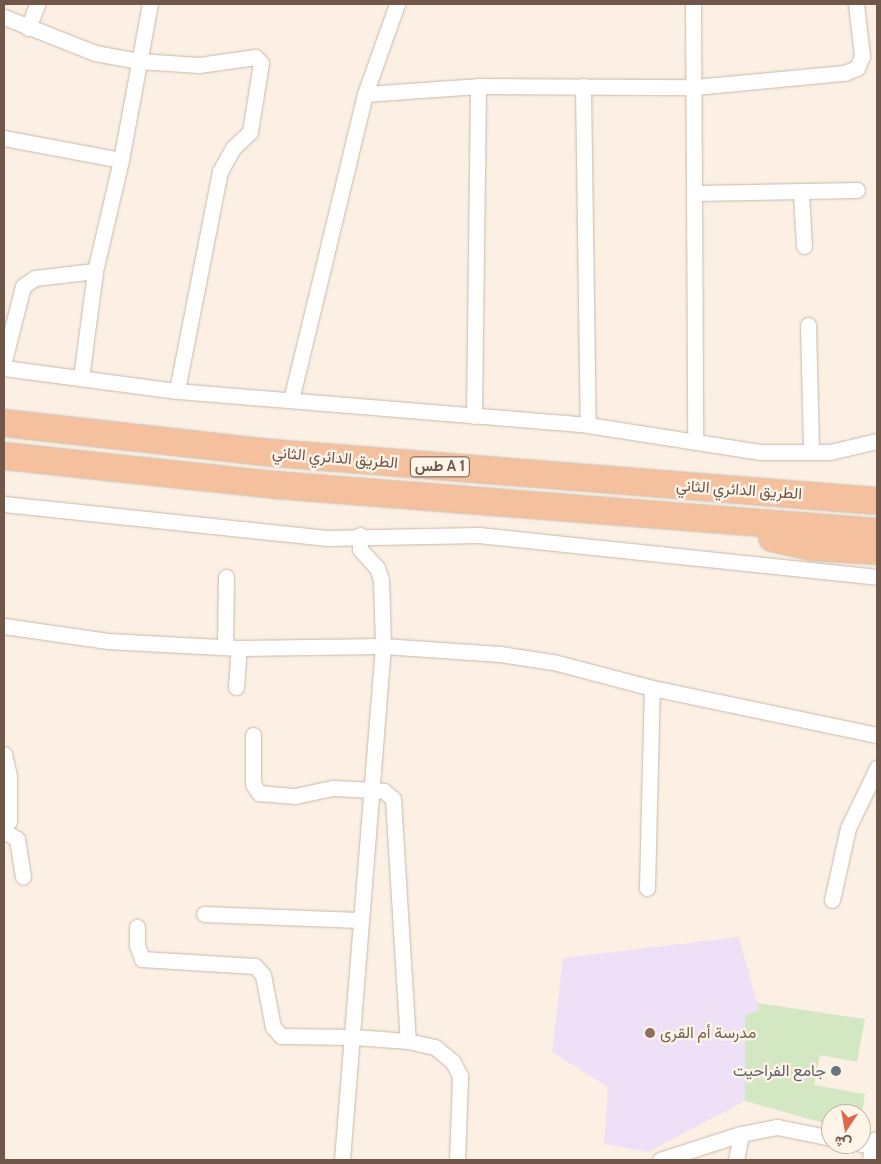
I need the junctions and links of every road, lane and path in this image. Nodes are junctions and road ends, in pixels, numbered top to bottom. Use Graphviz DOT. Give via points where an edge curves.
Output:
graph roads {
  1 [pos="37,4"];
  2 [pos="150,4"];
  3 [pos="397,4"];
  4 [pos="693,4"];
  5 [pos="856,4"];
  6 [pos="4,17"];
  7 [pos="28,28"];
  8 [pos="139,62"];
  9 [pos="478,86"];
  10 [pos="584,86"];
  11 [pos="695,87"];
  12 [pos="365,94"];
  13 [pos="4,138"];
  14 [pos="121,160"];
  15 [pos="857,190"];
  16 [pos="696,193"];
  17 [pos="801,194"];
  18 [pos="804,246"];
  19 [pos="95,271"];
  20 [pos="808,325"];
  21 [pos="4,361"];
  22 [pos="4,368"];
  23 [pos="81,378"];
  24 [pos="177,391"];
  25 [pos="290,400"];
  26 [pos="474,416"];
  27 [pos="4,423"];
  28 [pos="588,425"];
  29 [pos="877,441"];
  30 [pos="695,442"];
  31 [pos="811,452"];
  32 [pos="4,456"];
  33 [pos="877,501"];
  34 [pos="4,504"];
  35 [pos="743,522"];
  36 [pos="877,532"];
  37 [pos="360,535"];
  38 [pos="877,552"];
  39 [pos="226,577"];
  40 [pos="877,577"];
  41 [pos="4,626"];
  42 [pos="383,646"];
  43 [pos="232,647"];
  44 [pos="236,687"];
  45 [pos="652,688"];
  46 [pos="253,735"];
  47 [pos="877,735"];
  48 [pos="4,754"];
  49 [pos="877,768"];
  50 [pos="372,790"];
  51 [pos="4,830"];
  52 [pos="22,877"];
  53 [pos="646,888"];
  54 [pos="832,900"];
  55 [pos="204,914"];
  56 [pos="359,920"];
  57 [pos="137,927"];
  58 [pos="354,1037"];
  59 [pos="408,1041"];
  60 [pos="741,1134"];
  61 [pos="821,1136"];
  62 [pos="342,1160"];
  63 [pos="457,1160"];
  64 [pos="660,1160"];
  65 [pos="736,1160"];
  1 -- 7 [label="street"];
  2 -- 8 [label="street"];
  3 -- 12 [label="street"];
  4 -- 11 [label="street"];
  5 -- 11 [label="street" via="862,56 858,68 844,73"];
  6 -- 7 [label="street"];
  7 -- 8 [label="street" via="95,53"];
  8 -- 14 [label="street"];
  8 -- 24 [label="street" via="199,64 256,57 261,63 250,132 234,148 220,171"];
  9 -- 10 [label="street"];
  9 -- 12 [label="street"];
  9 -- 26 [label="street"];
  10 -- 11 [label="street"];
  10 -- 28 [label="street"];
  11 -- 16 [label="street"];
  12 -- 25 [label="street"];
  13 -- 14 [label="street"];
  14 -- 19 [label="street"];
  15 -- 17 [label="street"];
  16 -- 17 [label="street"];
  16 -- 30 [label="street"];
  17 -- 18 [label="street"];
  19 -- 21 [label="street" via="35,278 23,286"];
  19 -- 23 [label="street"];
  20 -- 31 [label="street"];
  22 -- 23 [label="street"];
  23 -- 24 [label="street"];
  24 -- 25 [label="street"];
  25 -- 26 [label="street"];
  26 -- 28 [label="street"];
  27 -- 33 [label="highway, الطريق الدائري الثاني / طس A 1" via="274,453"];
  28 -- 30 [label="street"];
  29 -- 31 [label="street" via="830,452"];
  30 -- 31 [label="street" via="761,452"];
  32 -- 35 [label="highway, الطريق الدائري الثاني / طس A 1" via="267,484"];
  34 -- 37 [label="street" via="327,538"];
  35 -- 36 [label="highway, الطريق الدائري الثاني / طس A 1"];
  35 -- 38 [label="highway" via="775,540 812,547"];
  37 -- 40 [label="street" via="479,535"];
  37 -- 42 [label="street" via="360,549 378,568 381,580"];
  39 -- 43 [label="street"];
  41 -- 43 [label="street" via="108,641"];
  42 -- 43 [label="street"];
  42 -- 45 [label="street" via="500,654 553,662"];
  42 -- 50 [label="street"];
  43 -- 44 [label="street"];
  45 -- 47 [label="street"];
  45 -- 53 [label="street"];
  46 -- 50 [label="street" via="253,784 260,792 295,796 334,788"];
  48 -- 51 [label="street" via="9,776 9,821"];
  49 -- 54 [label="street" via="848,828"];
  50 -- 56 [label="street"];
  50 -- 59 [label="street" via="384,791 393,799"];
  51 -- 52 [label="street" via="16,839"];
  55 -- 56 [label="street"];
  56 -- 58 [label="street"];
  57 -- 58 [label="street" via="137,945 142,959 238,962 255,966 263,975 272,1027 281,1036"];
  58 -- 59 [label="street"];
  58 -- 62 [label="street"];
  59 -- 63 [label="street" via="435,1048 453,1062 460,1076"];
  60 -- 61 [label="street" via="778,1127"];
  60 -- 64 [label="street"];
  60 -- 65 [label="street"];
}
